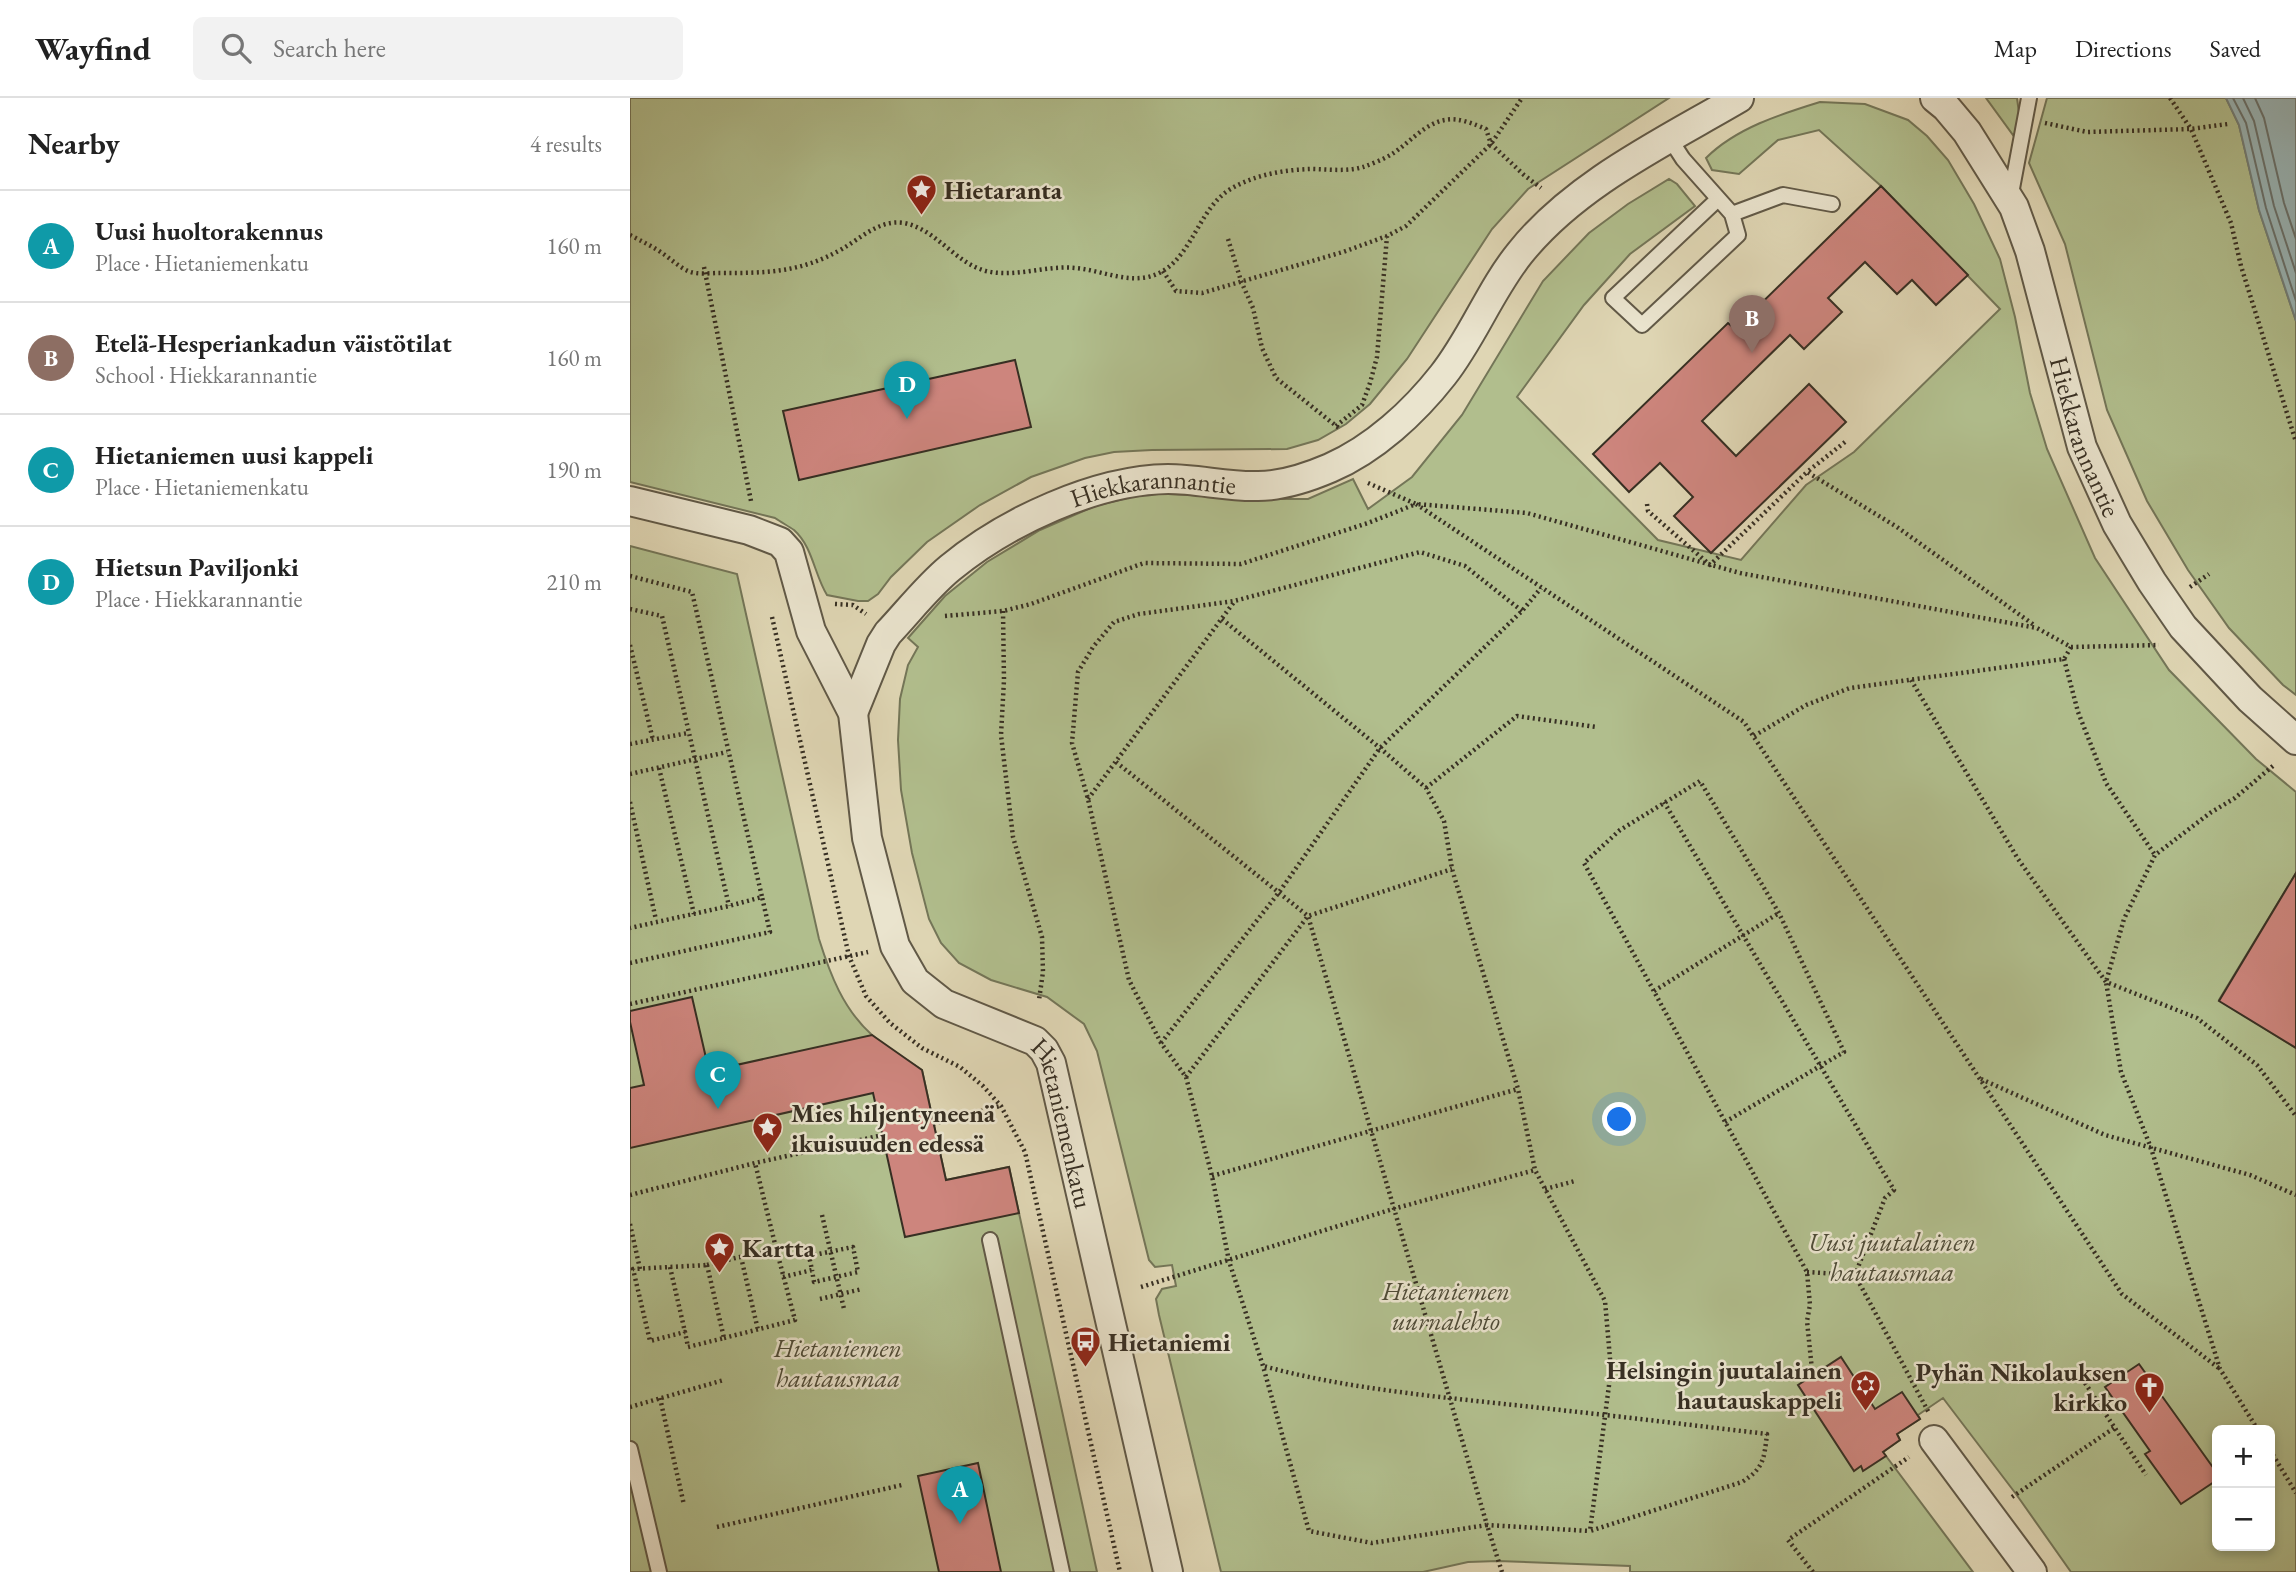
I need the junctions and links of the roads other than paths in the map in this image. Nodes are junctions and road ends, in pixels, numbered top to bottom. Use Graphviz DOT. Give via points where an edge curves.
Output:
graph roads {
  1 [pos="1740,98"];
  2 [pos="1935,98"];
  3 [pos="2029,98"];
  4 [pos="1670,139"];
  5 [pos="1718,199"];
  6 [pos="2010,200"];
  7 [pos="1832,204"];
  8 [pos="1732,214"];
  9 [pos="630,500"];
  10 [pos="853,713"];
  11 [pos="2296,740"];
  12 [pos="990,1240"];
  13 [pos="1934,1440"];
  14 [pos="630,1449"];
  15 [pos="659,1572"];
  16 [pos="1062,1572"];
  17 [pos="1168,1572"];
  18 [pos="2032,1572"];
  1 -- 4 [label="street, Hiekkarannantie"];
  2 -- 6 [label="street, Hiekkarannantie" via="1967,132"];
  3 -- 6 [label="lane"];
  4 -- 5 [label="lane"];
  4 -- 10 [label="street, Hiekkarannantie" via="1563,207 1519,254 1444,374 1415,406 1354,456 1297,479 1259,486 1142,480 1081,495 1030,518 949,569 888,633"];
  5 -- 8 [label="lane"];
  5 -- 8 [label="lane" via="1613,298 1642,325 1738,235"];
  6 -- 11 [label="street, Hiekkarannantie" via="2026,240 2082,447 2117,524 2183,627 2249,699"];
  7 -- 8 [label="lane" via="1783,195"];
  9 -- 10 [label="street" via="779,542 789,552 811,631"];
  10 -- 17 [label="street, Hietaniemenkatu" via="867,838 895,946 915,981 944,1004 1035,1041 1051,1063"];
  12 -- 16 [label="lane"];
  13 -- 18 [label="street"];
  14 -- 15 [label="lane"];
}
